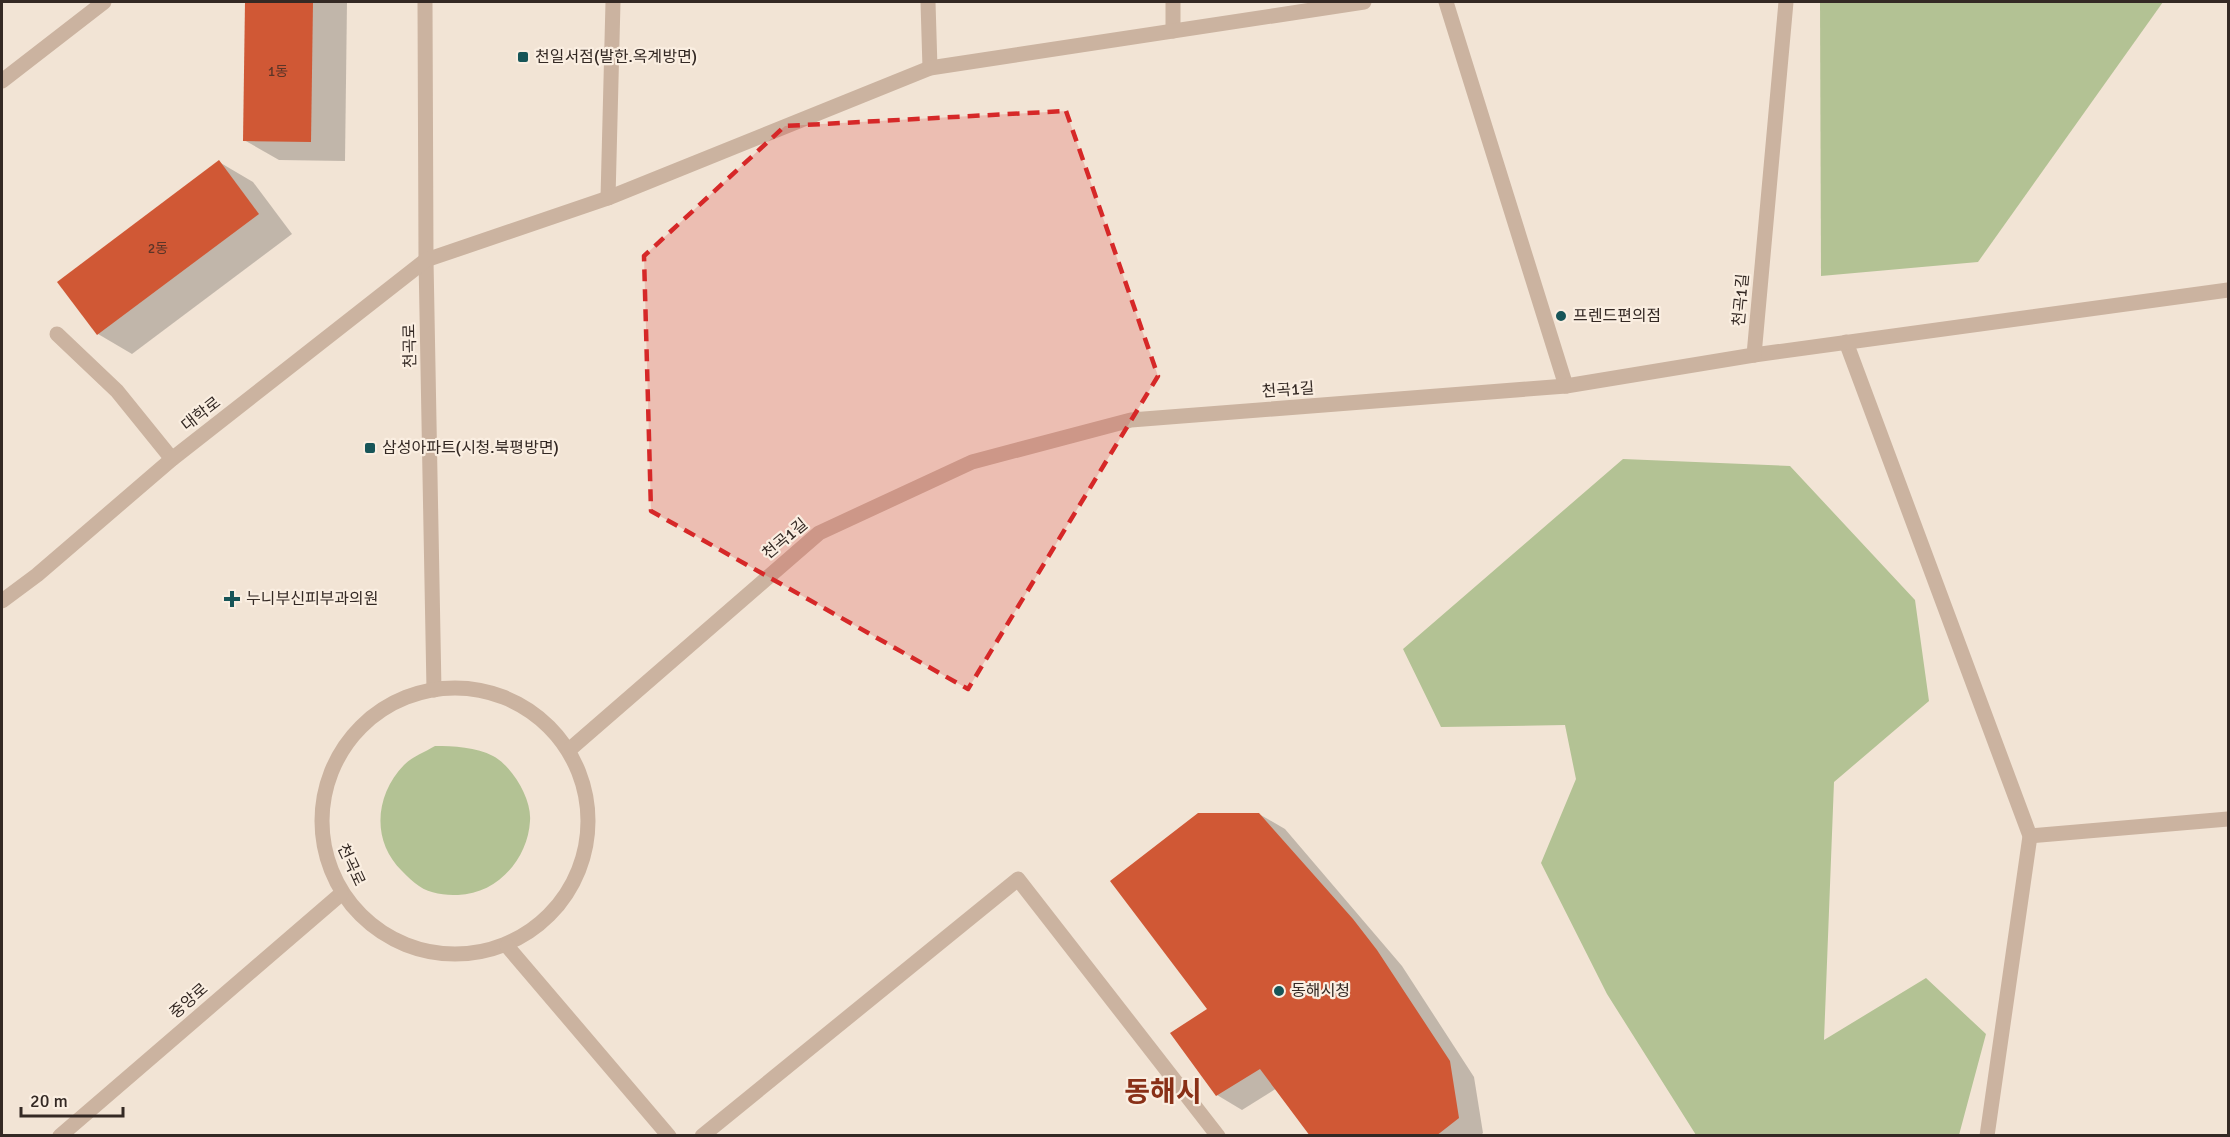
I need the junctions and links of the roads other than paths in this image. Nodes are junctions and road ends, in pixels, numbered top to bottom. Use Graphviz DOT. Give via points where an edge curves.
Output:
graph roads {
  1 [pos="104,2"];
  2 [pos="425,2"];
  3 [pos="613,2"];
  4 [pos="928,2"];
  5 [pos="1173,2"];
  6 [pos="1364,2"];
  7 [pos="1446,2"];
  8 [pos="1786,2"];
  9 [pos="1173,31"];
  10 [pos="930,68"];
  11 [pos="2,81"];
  12 [pos="608,198"];
  13 [pos="426,260"];
  14 [pos="2229,290"];
  15 [pos="57,334"];
  16 [pos="1846,342"];
  17 [pos="1754,355"];
  18 [pos="1566,387"];
  19 [pos="172,459"];
  20 [pos="2,601"];
  21 [pos="434,690"];
  22 [pos="569,750"];
  23 [pos="2229,819"];
  24 [pos="2030,836"];
  25 [pos="341,894"];
  26 [pos="507,945"];
  27 [pos="60,1136"];
  28 [pos="669,1136"];
  29 [pos="702,1136"];
  30 [pos="1218,1136"];
  31 [pos="1987,1136"];
  1 -- 11 [label="street"];
  2 -- 13 [label="street, 천곡로"];
  3 -- 12 [label="street"];
  4 -- 10 [label="street"];
  5 -- 9 [label="street"];
  6 -- 9 [label="street, 대학로"];
  7 -- 18 [label="street"];
  8 -- 17 [label="street, 천곡1길"];
  9 -- 10 [label="street, 대학로"];
  10 -- 12 [label="street, 대학로"];
  12 -- 13 [label="street, 대학로"];
  13 -- 19 [label="street, 대학로"];
  13 -- 21 [label="street, 천곡로"];
  14 -- 16 [label="street"];
  15 -- 19 [label="street" via="117,391"];
  16 -- 17 [label="street"];
  16 -- 24 [label="street"];
  17 -- 18 [label="street, 천곡1길"];
  18 -- 22 [label="street, 천곡1길" via="1131,420 972,462 819,533"];
  19 -- 20 [label="street, 대학로"];
  21 -- 22 [label="street, 천곡로" via="453,686 513,699 538,714"];
  21 -- 25 [label="street, 천곡로" via="404,696 364,720 332,764 320,809 322,844"];
  22 -- 26 [label="street, 천곡로" via="587,796 590,823 581,870 547,920"];
  23 -- 24 [label="street"];
  24 -- 31 [label="street"];
  25 -- 26 [label="street, 천곡로" via="389,939 434,954 481,953"];
  25 -- 27 [label="street, 중앙로"];
  26 -- 28 [label="street"];
  29 -- 30 [label="street" via="1017,879"];
}
